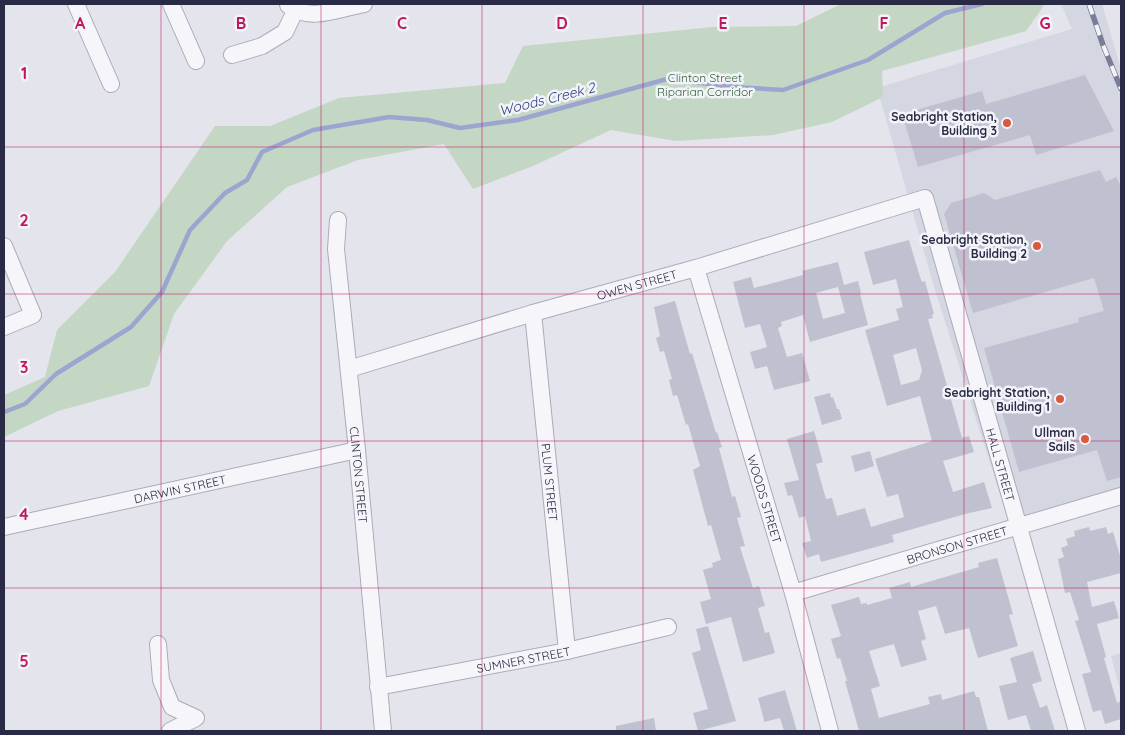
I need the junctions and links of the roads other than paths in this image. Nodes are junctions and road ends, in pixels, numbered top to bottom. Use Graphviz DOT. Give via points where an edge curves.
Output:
graph roads {
  1 [pos="76,4"];
  2 [pos="171,4"];
  3 [pos="364,4"];
  4 [pos="291,7"];
  5 [pos="232,55"];
  6 [pos="196,61"];
  7 [pos="111,84"];
  8 [pos="925,198"];
  9 [pos="338,220"];
  10 [pos="4,246"];
  11 [pos="696,268"];
  12 [pos="533,313"];
  13 [pos="4,327"];
  14 [pos="349,369"];
  15 [pos="357,450"];
  16 [pos="1121,496"];
  17 [pos="1020,524"];
  18 [pos="4,527"];
  19 [pos="793,593"];
  20 [pos="668,627"];
  21 [pos="158,644"];
  22 [pos="567,651"];
  23 [pos="378,687"];
  24 [pos="170,731"];
  25 [pos="383,731"];
  26 [pos="830,731"];
  27 [pos="1077,731"];
  1 -- 7 [label="street"];
  2 -- 6 [label="street"];
  3 -- 4 [label="street" via="322,14"];
  4 -- 5 [label="street" via="284,32 262,46"];
  8 -- 11 [label="street, OWEN STREET"];
  8 -- 17 [label="street, HALL STREET"];
  9 -- 14 [label="street, CLINTON STREET" via="336,249"];
  10 -- 13 [label="street" via="33,315"];
  11 -- 12 [label="street, OWEN STREET"];
  11 -- 19 [label="street, WOODS STREET"];
  12 -- 14 [label="street, OWEN STREET"];
  12 -- 22 [label="street, PLUM STREET"];
  14 -- 15 [label="street, CLINTON STREET"];
  15 -- 18 [label="street, DARWIN STREET"];
  15 -- 23 [label="street, CLINTON STREET"];
  16 -- 17 [label="street, BRONSON STREET"];
  17 -- 19 [label="street, BRONSON STREET"];
  17 -- 27 [label="street, HALL STREET"];
  19 -- 26 [label="street, WOODS STREET"];
  20 -- 22 [label="street, SUMNER STREET"];
  21 -- 24 [label="street" via="161,680 172,708 196,718"];
  22 -- 23 [label="street, SUMNER STREET"];
  23 -- 25 [label="street, CLINTON STREET"];
}
